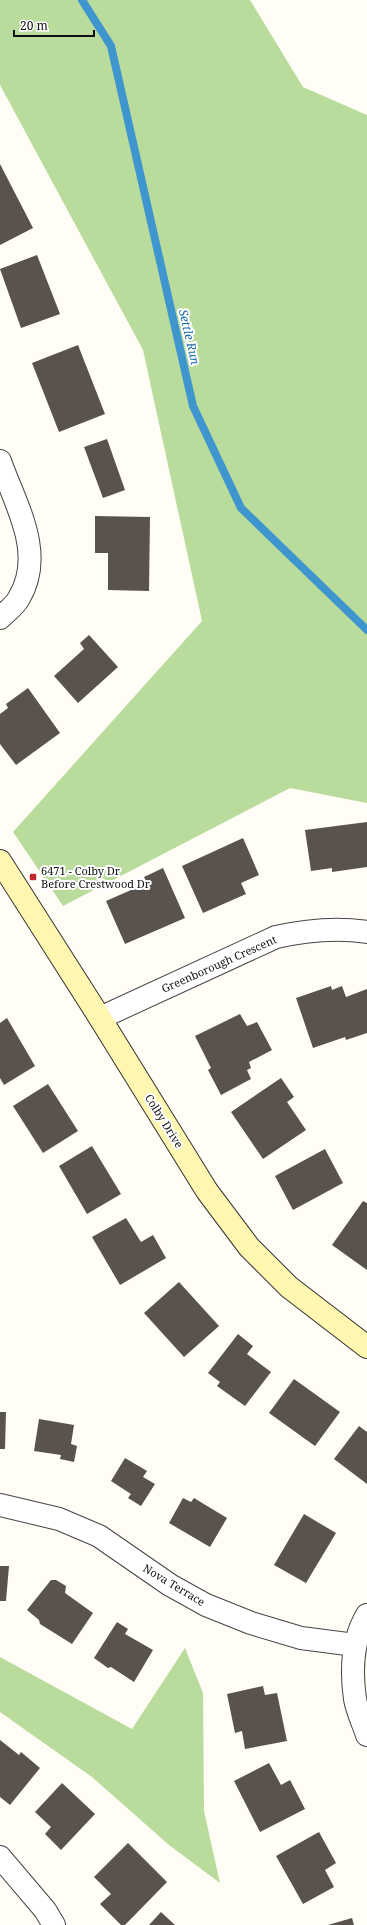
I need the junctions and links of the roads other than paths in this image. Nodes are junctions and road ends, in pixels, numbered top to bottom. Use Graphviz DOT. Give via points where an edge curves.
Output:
graph roads {
  1 [pos="0,461"];
  2 [pos="0,618"];
  3 [pos="0,861"];
  4 [pos="367,932"];
  5 [pos="100,1018"];
  6 [pos="367,1347"];
  7 [pos="0,1505"];
  8 [pos="367,1615"];
  9 [pos="355,1645"];
  10 [pos="367,1735"];
  11 [pos="0,1857"];
  12 [pos="54,1925"];
  1 -- 2 [label="street" via="29,543 30,568 19,599"];
  3 -- 5 [label="street, Colby Drive"];
  4 -- 5 [label="street, Greenborough Crescent" via="328,929 276,937"];
  5 -- 6 [label="street, Colby Drive" via="207,1191 249,1247 289,1287"];
  7 -- 9 [label="street, Nova Terrace" via="59,1519 99,1536 170,1585 206,1605 251,1623 300,1638"];
  8 -- 9 [label="street"];
  9 -- 10 [label="street" via="355,1701"];
  11 -- 12 [label="street" via="45,1910"];
}
